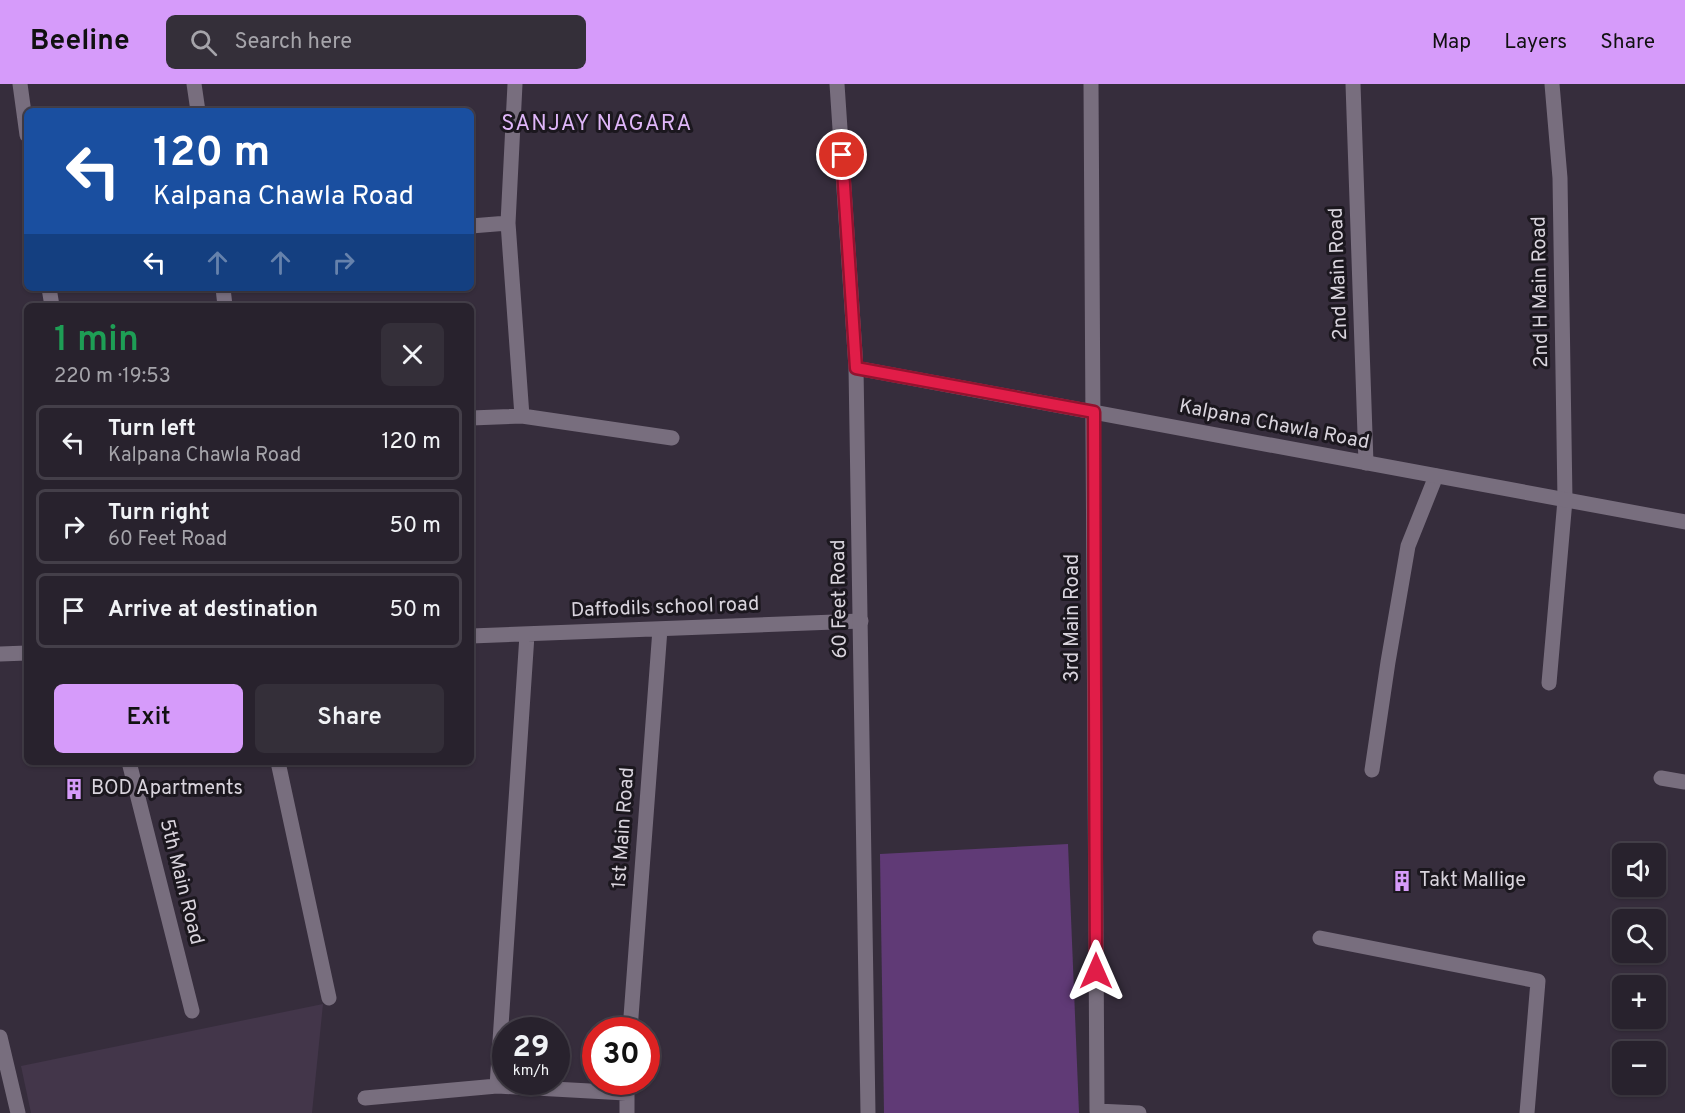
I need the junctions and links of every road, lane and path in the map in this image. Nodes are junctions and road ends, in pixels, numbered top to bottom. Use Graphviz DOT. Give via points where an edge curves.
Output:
graph roads {
  1 [pos="20,84"];
  2 [pos="194,84"];
  3 [pos="515,84"];
  4 [pos="837,84"];
  5 [pos="1091,84"];
  6 [pos="1353,84"];
  7 [pos="1552,84"];
  8 [pos="198,108"];
  9 [pos="24,113"];
  10 [pos="508,223"];
  11 [pos="474,226"];
  12 [pos="856,368"];
  13 [pos="1094,412"];
  14 [pos="522,416"];
  15 [pos="474,417"];
  16 [pos="672,438"];
  17 [pos="1366,463"];
  18 [pos="1436,476"];
  19 [pos="1565,500"];
  20 [pos="1685,522"];
  21 [pos="861,621"];
  22 [pos="660,629"];
  23 [pos="527,635"];
  24 [pos="474,636"];
  25 [pos="24,653"];
  26 [pos="0,654"];
  27 [pos="1550,683"];
  28 [pos="130,765"];
  29 [pos="279,765"];
  30 [pos="1372,770"];
  31 [pos="1661,778"];
  32 [pos="1685,782"];
  33 [pos="1320,938"];
  34 [pos="329,998"];
  35 [pos="192,1011"];
  36 [pos="502,1017"];
  37 [pos="631,1017"];
  38 [pos="0,1037"];
  39 [pos="492,1086"];
  40 [pos="626,1095"];
  41 [pos="365,1098"];
  42 [pos="18,1113"];
  43 [pos="627,1113"];
  44 [pos="868,1113"];
  45 [pos="1138,1113"];
  46 [pos="1527,1113"];
  1 -- 9 [label="street"];
  2 -- 8 [label="street"];
  3 -- 10 [label="street"];
  4 -- 12 [label="street, 60 Feet Road"];
  5 -- 13 [label="street, 3rd Main Road"];
  6 -- 17 [label="street, 2nd Main Road"];
  7 -- 19 [label="street, 2nd H Main Road" via="1560,178"];
  10 -- 11 [label="street"];
  10 -- 14 [label="street"];
  12 -- 13 [label="street, Kalpana Chawla Road"];
  12 -- 21 [label="street, 60 Feet Road"];
  13 -- 17 [label="street, Kalpana Chawla Road"];
  13 -- 45 [label="street, 3rd Main Road" via="1097,1111"];
  14 -- 15 [label="street"];
  14 -- 16 [label="street"];
  17 -- 18 [label="street, Kalpana Chawla Road"];
  18 -- 19 [label="street, Kalpana Chawla Road"];
  18 -- 30 [label="street" via="1408,546"];
  19 -- 20 [label="street, Kalpana Chawla Road"];
  19 -- 27 [label="street, 2nd H Main Road"];
  21 -- 22 [label="street, Daffodils school road"];
  21 -- 44 [label="street, 60 Feet Road"];
  22 -- 23 [label="street, Daffodils school road"];
  22 -- 37 [label="street, 1st Main Road"];
  23 -- 24 [label="street, Daffodils school road"];
  23 -- 36 [label="street"];
  25 -- 26 [label="street"];
  28 -- 35 [label="street, 5th Main Road"];
  29 -- 34 [label="street"];
  31 -- 32 [label="street"];
  33 -- 46 [label="street" via="1538,981"];
  38 -- 42 [label="street"];
  39 -- 41 [label="street"];
  40 -- 43 [label="street"];
}
